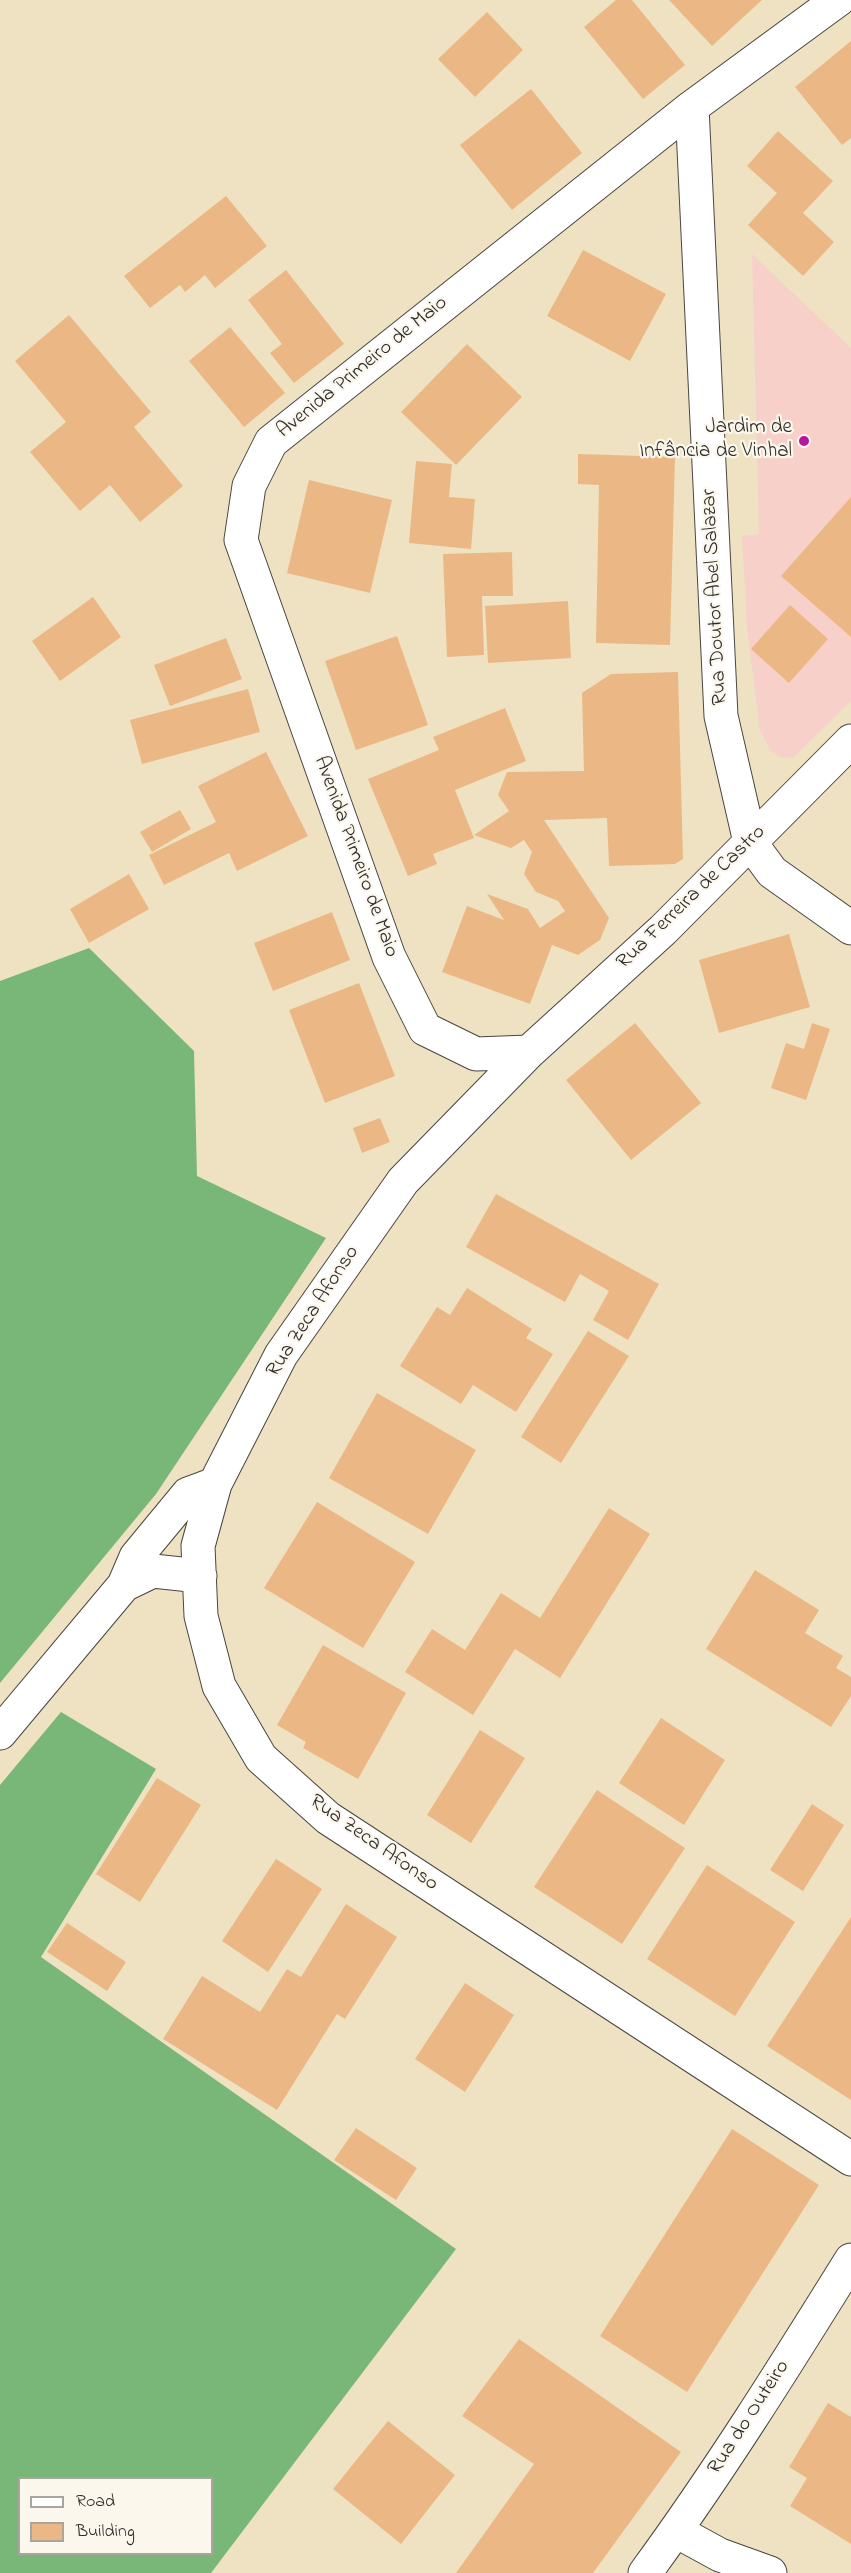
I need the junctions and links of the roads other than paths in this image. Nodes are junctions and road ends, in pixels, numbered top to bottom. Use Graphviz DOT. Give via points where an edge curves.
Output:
graph roads {
  1 [pos="838,0"];
  2 [pos="692,107"];
  3 [pos="851,741"];
  4 [pos="750,842"];
  5 [pos="851,928"];
  6 [pos="529,1052"];
  7 [pos="215,1484"];
  8 [pos="200,1576"];
  9 [pos="124,1585"];
  10 [pos="0,1733"];
  11 [pos="851,2159"];
  12 [pos="851,2260"];
  13 [pos="676,2531"];
  14 [pos="645,2573"];
  15 [pos="770,2573"];
  1 -- 2 [label="street, Avenida Primeiro de Maio"];
  2 -- 4 [label="street, Rua Doutor Abel Salazar" via="721,716"];
  2 -- 6 [label="street, Avenida Primeiro de Maio" via="271,442 249,486 242,540 389,957 425,1029 476,1054"];
  3 -- 4 [label="street, Rua Ferreira de Castro"];
  4 -- 5 [label="street, Rua Doutor Abel Salazar" via="772,872"];
  4 -- 6 [label="street, Rua Ferreira de Castro" via="663,930"];
  6 -- 7 [label="street, Rua Zeca Afonso" via="403,1181 281,1355"];
  7 -- 8 [label="street, Rua Zeca Afonso" via="198,1546"];
  7 -- 9 [label="street" via="188,1494 136,1557"];
  8 -- 9 [label="street" via="153,1571"];
  8 -- 11 [label="street, Rua Zeca Afonso" via="201,1616 219,1686 261,1758 328,1818"];
  9 -- 10 [label="street"];
  12 -- 13 [label="street, Rua do Outeiro"];
  13 -- 14 [label="street, Rua do Outeiro"];
  13 -- 15 [label="street" via="720,2555"];
}
